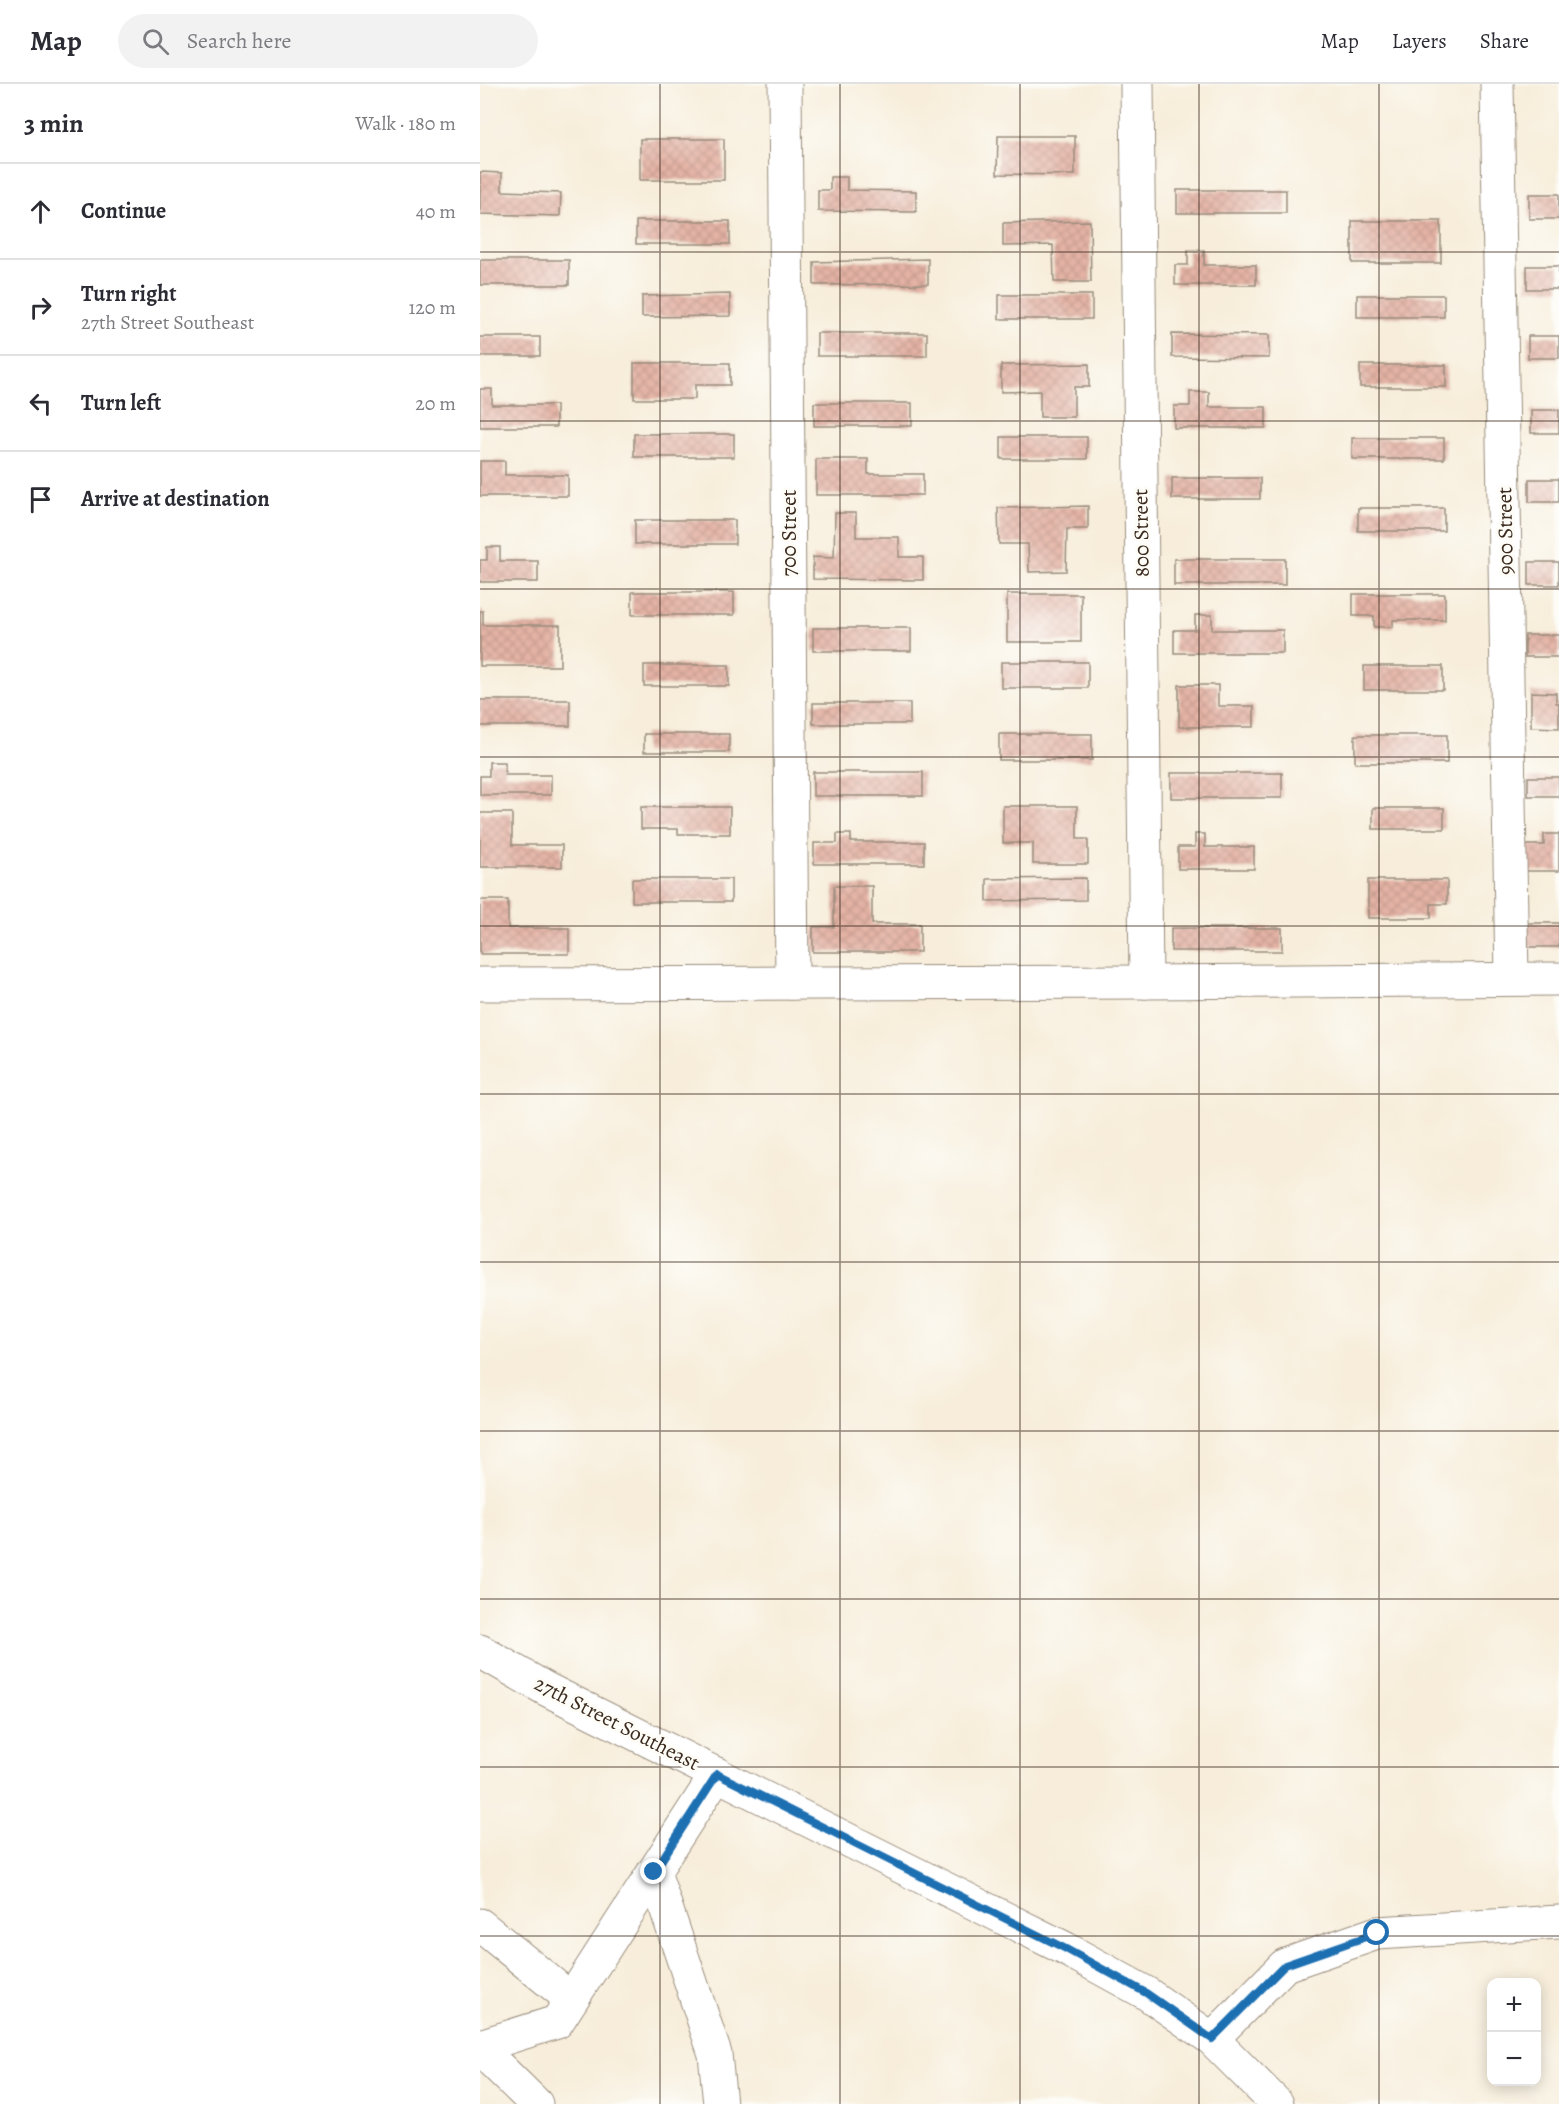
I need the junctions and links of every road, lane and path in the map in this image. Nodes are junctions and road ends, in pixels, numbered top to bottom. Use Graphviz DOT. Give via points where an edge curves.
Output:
graph roads {
  1 [pos="785,84"];
  2 [pos="1137,84"];
  3 [pos="1497,84"];
  4 [pos="1512,978"];
  5 [pos="1559,978"];
  6 [pos="1146,982"];
  7 [pos="792,983"];
  8 [pos="480,984"];
  9 [pos="480,1651"];
  10 [pos="717,1774"];
  11 [pos="654,1872"];
  12 [pos="1559,1922"];
  13 [pos="480,1925"];
  14 [pos="571,1999"];
  15 [pos="1212,2039"];
  16 [pos="480,2048"];
  17 [pos="536,2104"];
  18 [pos="720,2104"];
  19 [pos="1277,2104"];
  1 -- 7 [label="street, 700 Street"];
  2 -- 6 [label="street, 800 Street"];
  3 -- 4 [label="street, 900 Street"];
  4 -- 5 [label="street"];
  4 -- 6 [label="street"];
  6 -- 7 [label="street"];
  7 -- 8 [label="street"];
  9 -- 10 [label="street, 27th Street Southeast" via="546,1689"];
  10 -- 11 [label="street"];
  10 -- 15 [label="street, 27th Street Southeast" via="1066,1949 1146,1993"];
  11 -- 14 [label="street"];
  11 -- 18 [label="street" via="715,2054"];
  12 -- 15 [label="street" via="1377,1933 1285,1965"];
  13 -- 14 [label="street"];
  14 -- 16 [label="street" via="557,2022"];
  15 -- 19 [label="street, 27th Street Southeast"];
  16 -- 17 [label="street"];
}
